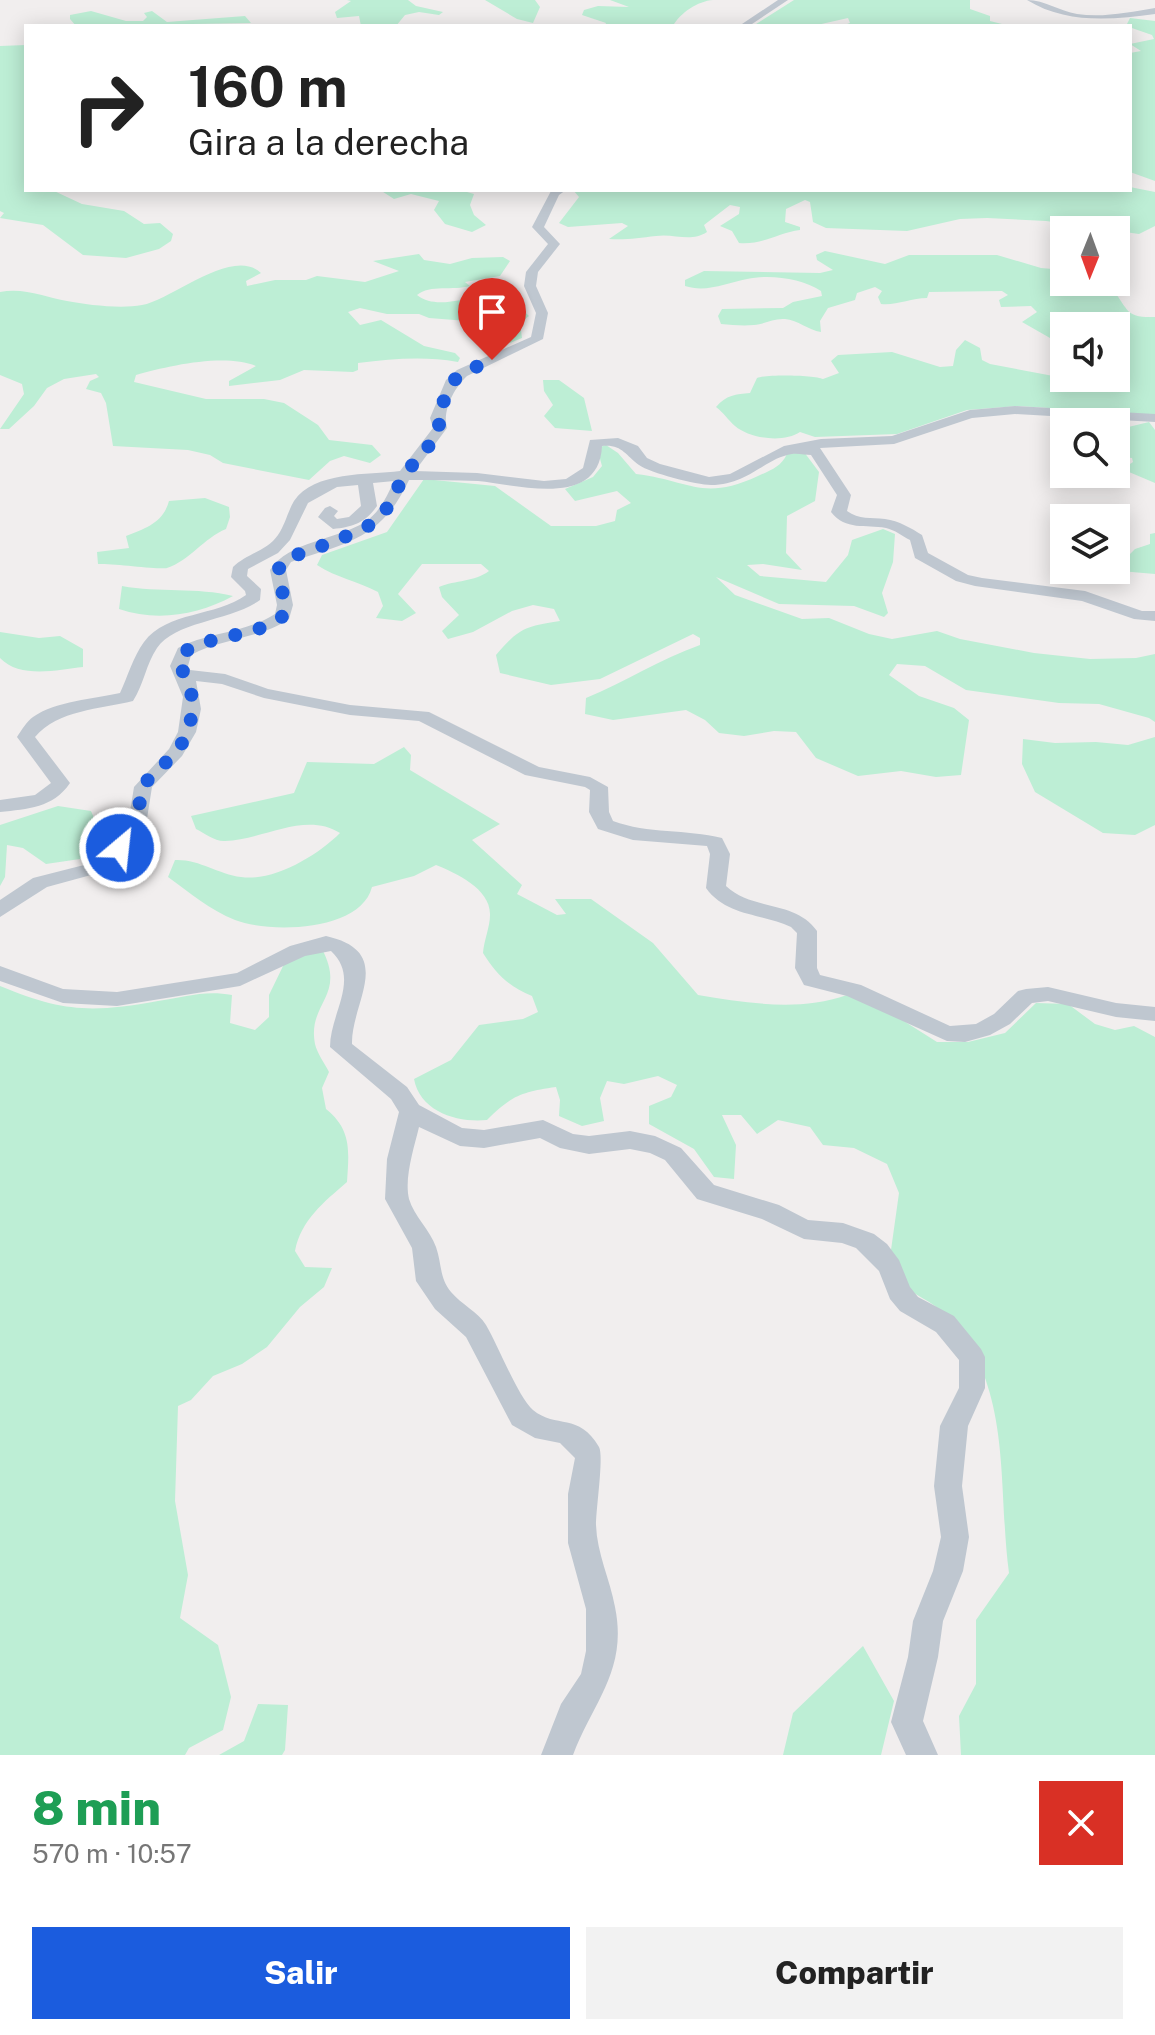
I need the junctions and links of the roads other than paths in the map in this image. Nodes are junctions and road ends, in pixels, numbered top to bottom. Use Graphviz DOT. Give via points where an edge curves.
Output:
graph roads {
  1 [pos="784,0"];
  2 [pos="1031,0"];
  3 [pos="1155,11"];
  4 [pos="746,24"];
  5 [pos="557,192"];
  6 [pos="1155,418"];
  7 [pos="805,448"];
  8 [pos="404,475"];
  9 [pos="365,480"];
  10 [pos="330,511"];
  11 [pos="1155,616"];
  12 [pos="187,675"];
  13 [pos="0,806"];
  14 [pos="0,910"];
  15 [pos="0,973"];
  16 [pos="1155,1014"];
  17 [pos="411,1111"];
  18 [pos="557,1755"];
  19 [pos="922,1755"];
  1 -- 4 [label="street"];
  2 -- 3 [label="street" via="1075,16"];
  5 -- 8 [label="street" via="538,227 554,244 532,272 530,286 542,313 537,339 451,383 437,418 440,428"];
  6 -- 7 [label="street" via="1000,411 970,414 894,440"];
  7 -- 8 [label="street" via="789,449 725,480 676,475 613,441 595,443 589,471 570,483"];
  7 -- 11 [label="street" via="821,456 839,485 844,495 842,517 907,532 917,538 921,555 962,578 1085,596 1140,616"];
  8 -- 9 [label="street"];
  8 -- 12 [label="street" via="389,506 372,524 285,559 278,570 283,616 270,626 198,643 184,652 179,666"];
  9 -- 10 [label="street" via="369,506 364,515 333,524 326,517"];
  9 -- 13 [label="street" via="334,483 302,501 285,537 241,567 239,577 254,597 225,615 165,631 150,644 127,697 39,721 26,737 61,783 54,794 39,801"];
  12 -- 14 [label="street" via="192,721 177,751 145,783 134,830 120,848 94,869 43,881"];
  12 -- 16 [label="street" via="225,679 264,693 350,710 423,716 532,771 588,780 599,787 605,825 626,835 715,842 720,854 716,888 737,907 800,921 807,931 806,968 812,980 853,990 947,1033 982,1030 1026,996 1048,994"];
  15 -- 17 [label="street" via="65,997 109,1000 242,979 302,948 332,945 348,954 358,976 339,1034 341,1047 399,1093"];
  17 -- 18 [label="street" via="399,1159 397,1199 424,1248 429,1281 475,1329 522,1417 545,1430 566,1432 589,1456 582,1543 601,1609 601,1651 595,1680 572,1715"];
  17 -- 19 [label="street" via="460,1137 484,1139 543,1129 568,1142 630,1140 655,1145 673,1154 706,1192 804,1229 865,1241 890,1267 909,1304 945,1324 972,1357 972,1388 954,1426 948,1486 955,1537 928,1621 907,1722"];
}
